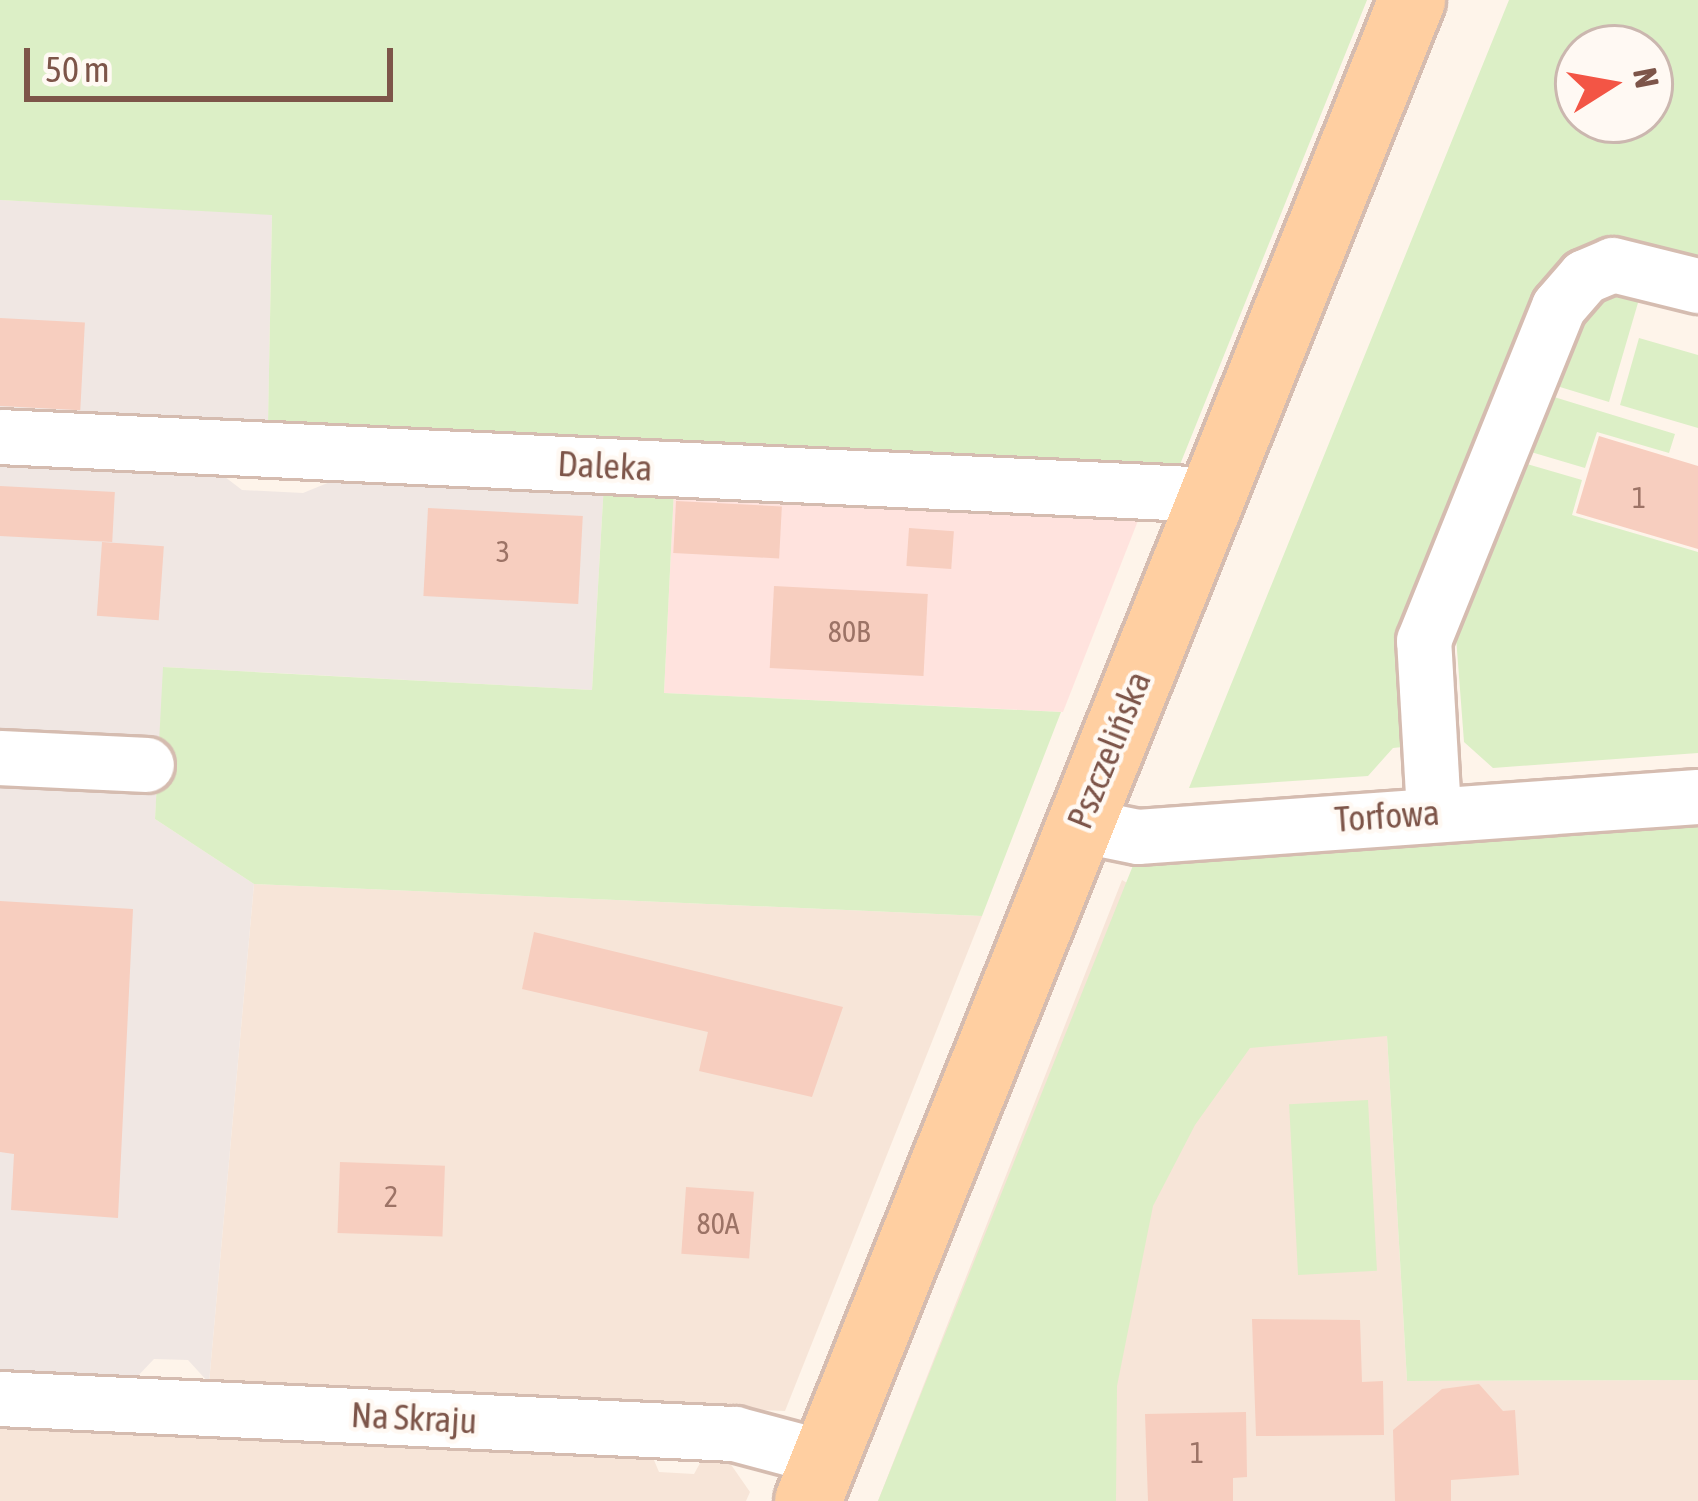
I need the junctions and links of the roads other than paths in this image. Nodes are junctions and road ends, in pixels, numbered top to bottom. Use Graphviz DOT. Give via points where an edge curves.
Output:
graph roads {
  1 [pos="1412,0"];
  2 [pos="1698,286"];
  3 [pos="0,437"];
  4 [pos="1210,495"];
  5 [pos="0,758"];
  6 [pos="147,765"];
  7 [pos="1698,797"];
  8 [pos="1434,812"];
  9 [pos="1078,825"];
  10 [pos="0,1399"];
  11 [pos="816,1479"];
  1 -- 4 [label="main road, Pszczelińska"];
  2 -- 8 [label="street" via="1613,265 1585,277 1559,307 1424,641"];
  3 -- 4 [label="street, Daleka"];
  4 -- 9 [label="main road, Pszczelińska"];
  5 -- 6 [label="street"];
  7 -- 8 [label="street, Torfowa"];
  8 -- 9 [label="street, Torfowa" via="1138,837"];
  9 -- 11 [label="main road, Pszczelińska"];
  10 -- 11 [label="street, Na Skraju" via="735,1433"];
}
